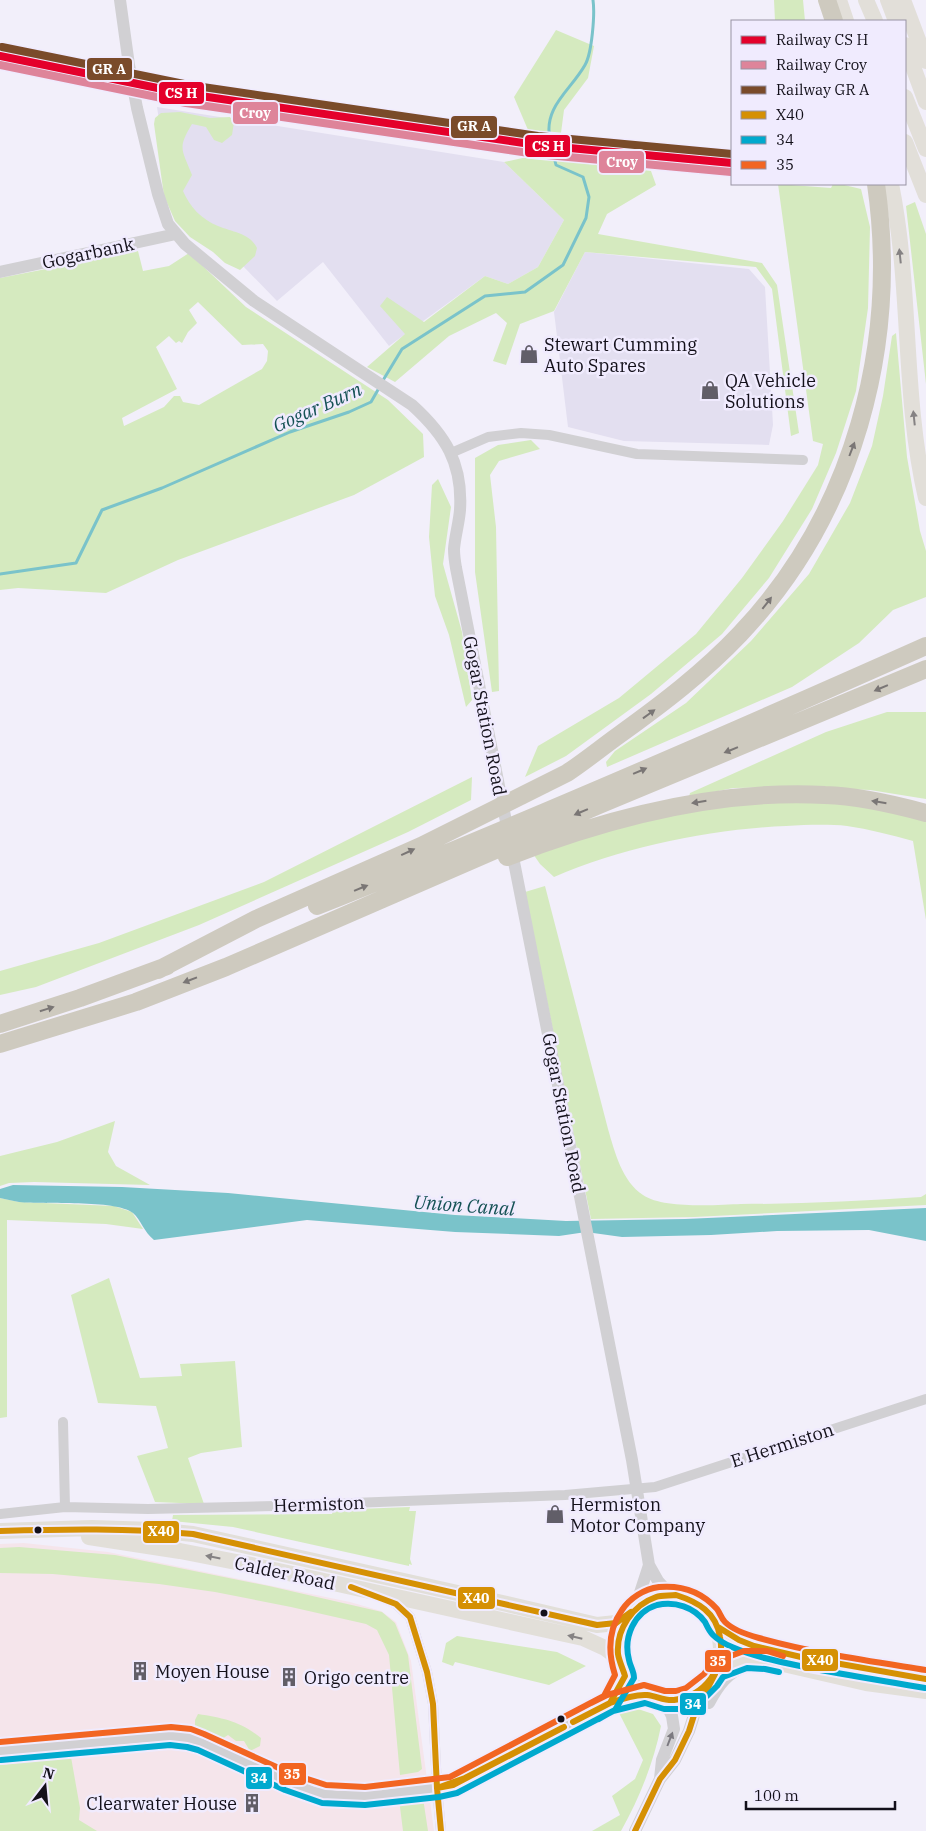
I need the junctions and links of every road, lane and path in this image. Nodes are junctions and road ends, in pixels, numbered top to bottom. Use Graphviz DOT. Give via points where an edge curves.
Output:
graph roads {
  1 [pos="120,0"];
  2 [pos="827,0"];
  3 [pos="839,0"];
  4 [pos="856,0"];
  5 [pos="866,0"];
  6 [pos="888,0"];
  7 [pos="904,0"];
  8 [pos="834,20"];
  9 [pos="846,20"];
  10 [pos="863,20"];
  11 [pos="875,20"];
  12 [pos="896,20"];
  13 [pos="926,41"];
  14 [pos="906,48"];
  15 [pos="926,61"];
  16 [pos="906,99"];
  17 [pos="926,102"];
  18 [pos="906,145"];
  19 [pos="926,148"];
  20 [pos="876,185"];
  21 [pos="890,185"];
  22 [pos="926,195"];
  23 [pos="176,234"];
  24 [pos="0,272"];
  25 [pos="451,453"];
  26 [pos="803,460"];
  27 [pos="926,498"];
  28 [pos="926,646"];
  29 [pos="926,669"];
  30 [pos="926,813"];
  31 [pos="226,967"];
  32 [pos="158,970"];
  33 [pos="0,1024"];
  34 [pos="0,1044"];
  35 [pos="926,1399"];
  36 [pos="63,1422"];
  37 [pos="637,1489"];
  38 [pos="65,1507"];
  39 [pos="0,1514"];
  40 [pos="0,1531"];
  41 [pos="34,1531"];
  42 [pos="649,1565"];
  43 [pos="346,1586"];
  44 [pos="671,1595"];
  45 [pos="633,1610"];
  46 [pos="718,1628"];
  47 [pos="618,1658"];
  48 [pos="804,1670"];
  49 [pos="714,1675"];
  50 [pos="625,1676"];
  51 [pos="926,1679"];
  52 [pos="926,1691"];
  53 [pos="646,1694"];
  54 [pos="664,1700"];
  55 [pos="610,1703"];
  56 [pos="689,1731"];
  57 [pos="0,1751"];
  58 [pos="660,1779"];
  59 [pos="437,1788"];
  60 [pos="441,1831"];
  61 [pos="635,1831"];
  1 -- 23 [label="street, Gogar Station Road" via="129,65 162,210"];
  2 -- 8 [label="highway"];
  3 -- 9 [label="main road"];
  4 -- 10 [label="main road"];
  5 -- 11 [label="main road"];
  6 -- 12 [label="main road"];
  7 -- 13 [label="main road"];
  7 -- 15 [label="main road"];
  14 -- 17 [label="main road"];
  16 -- 19 [label="main road"];
  18 -- 22 [label="main road"];
  32 -- 20 [label="highway, one-way" via="256,920 421,846 567,773 672,697 741,633 784,580 819,525 834,494 863,414 876,356 882,303"];
  27 -- 21 [label="main road, one-way" via="916,440 903,280"];
  23 -- 24 [label="street, Gogarbank"];
  23 -- 25 [label="street, Gogar Station Road" via="254,301 412,405 431,422"];
  25 -- 26 [label="street" via="488,437 521,433 549,435 637,454"];
  25 -- 37 [label="street, Gogar Station Road" via="459,484 460,509 454,548 456,568"];
  32 -- 28 [label="highway, one-way" via="580,797"];
  29 -- 31 [label="highway, one-way" via="590,809"];
  30 -- 31 [label="highway, one-way" via="893,804 827,795 754,795 686,804 604,824 529,848"];
  31 -- 34 [label="highway, one-way" via="136,1002"];
  33 -- 32 [label="highway, one-way"];
  35 -- 37 [label="street, E Hermiston" via="655,1487"];
  36 -- 38 [label="street"];
  37 -- 38 [label="street, Hermiston" via="565,1495 274,1506"];
  37 -- 42 [label="street, Gogar Station Road"];
  38 -- 39 [label="street, Hermiston"];
  40 -- 41 [label="main road, Calder Road"];
  43 -- 41 [label="main road, Calder Road, one-way" via="180,1551"];
  41 -- 45 [label="main road, Calder Road" via="92,1528 193,1534 597,1625 616,1623"];
  42 -- 44 [label="street, Gogar Station Road"];
  42 -- 45 [label="street, Gogar Station Road"];
  47 -- 43 [label="main road, Calder Road, one-way" via="583,1638"];
  43 -- 59 [label="street" via="396,1604 410,1617 433,1704"];
  44 -- 45 [label="main road" via="652,1598"];
  44 -- 46 [label="main road" via="699,1604"];
  45 -- 47 [label="main road" via="619,1633"];
  46 -- 49 [label="main road" via="722,1649"];
  46 -- 51 [label="main road" via="754,1646"];
  47 -- 50 [label="main road"];
  48 -- 49 [label="main road" via="766,1660 746,1659"];
  48 -- 52 [label="main road"];
  48 -- 56 [label="street" via="752,1666 733,1672 716,1690 702,1716"];
  49 -- 54 [label="main road" via="701,1690 690,1696"];
  49 -- 56 [label="street"];
  50 -- 53 [label="main road"];
  50 -- 55 [label="street"];
  53 -- 54 [label="main road"];
  53 -- 55 [label="street"];
  58 -- 54 [label="street, one-way" via="662,1760 674,1729"];
  55 -- 59 [label="street" via="453,1785"];
  56 -- 58 [label="street" via="675,1760"];
  57 -- 59 [label="street" via="170,1736 201,1742 301,1787 324,1794 365,1796"];
  58 -- 61 [label="street"];
  59 -- 60 [label="street"];
}
